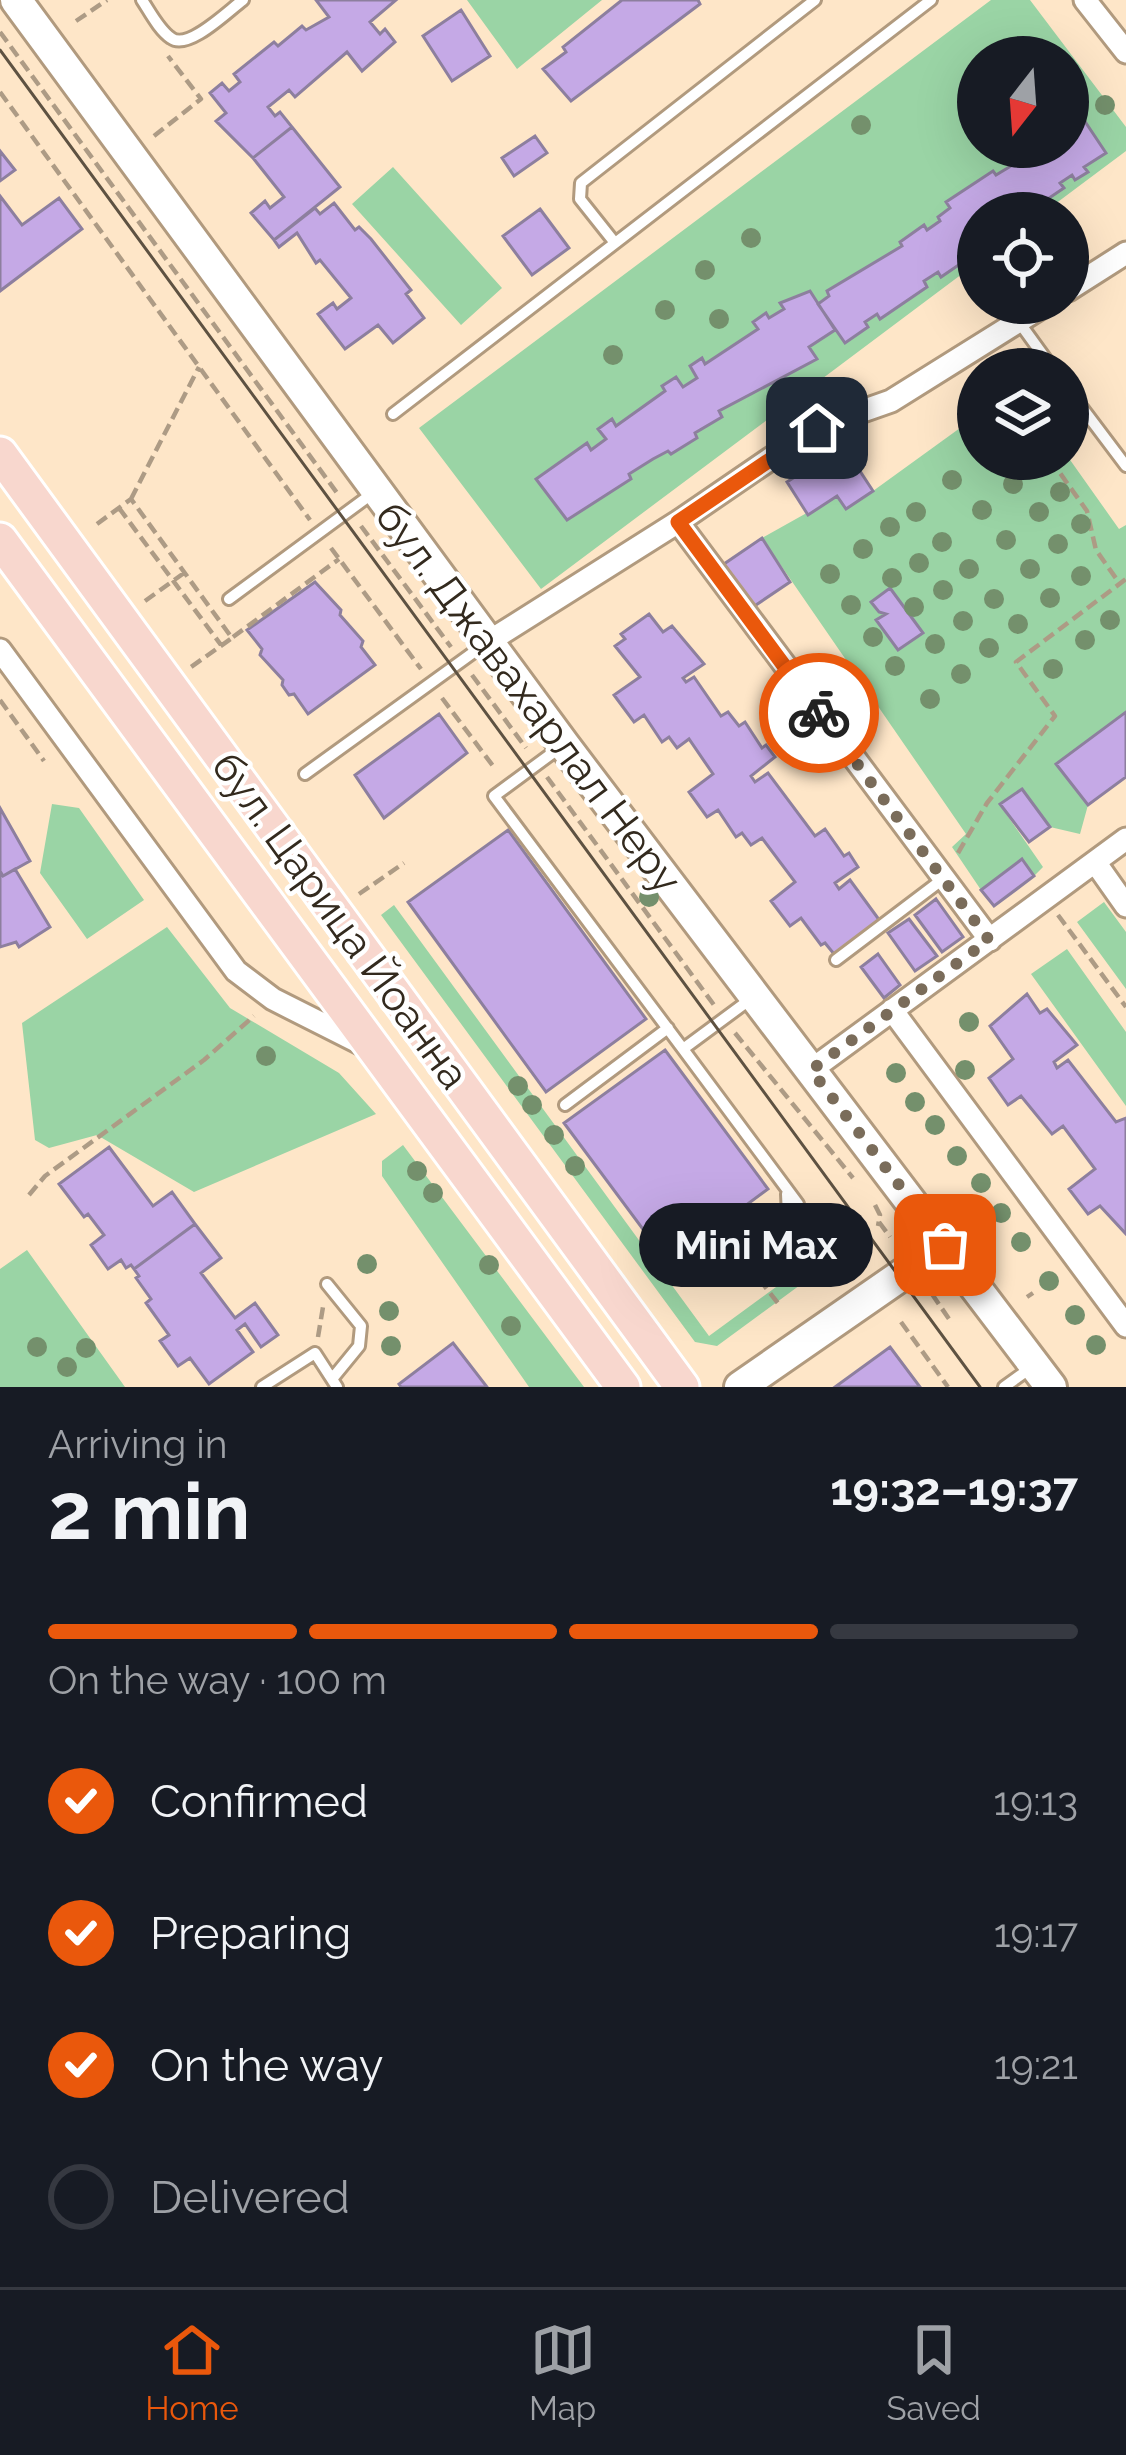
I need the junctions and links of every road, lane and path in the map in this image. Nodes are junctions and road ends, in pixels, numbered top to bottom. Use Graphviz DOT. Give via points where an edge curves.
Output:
graph roads {
  1 [pos="16,0"];
  2 [pos="107,0"];
  3 [pos="243,0"];
  4 [pos="815,0"];
  5 [pos="931,0"];
  6 [pos="1085,0"];
  7 [pos="144,1"];
  8 [pos="76,20"];
  9 [pos="0,32"];
  10 [pos="160,46"];
  11 [pos="1126,52"];
  12 [pos="0,92"];
  13 [pos="154,136"];
  14 [pos="615,244"];
  15 [pos="1126,253"];
  16 [pos="1089,277"];
  17 [pos="1015,324"];
  18 [pos="199,367"];
  19 [pos="394,414"];
  20 [pos="1089,416"];
  21 [pos="0,454"];
  22 [pos="1126,466"];
  23 [pos="1065,480"];
  24 [pos="376,491"];
  25 [pos="131,499"];
  26 [pos="119,508"];
  27 [pos="350,510"];
  28 [pos="678,522"];
  29 [pos="97,524"];
  30 [pos="320,532"];
  31 [pos="0,540"];
  32 [pos="339,559"];
  33 [pos="184,572"];
  34 [pos="174,580"];
  35 [pos="1123,582"];
  36 [pos="230,598"];
  37 [pos="142,603"];
  38 [pos="232,638"];
  39 [pos="488,642"];
  40 [pos="221,645"];
  41 [pos="0,650"];
  42 [pos="462,661"];
  43 [pos="188,669"];
  44 [pos="432,683"];
  45 [pos="0,700"];
  46 [pos="564,745"];
  47 [pos="44,760"];
  48 [pos="537,764"];
  49 [pos="305,774"];
  50 [pos="508,786"];
  51 [pos="1126,839"];
  52 [pos="1095,862"];
  53 [pos="404,863"];
  54 [pos="943,879"];
  55 [pos="355,896"];
  56 [pos="1046,899"];
  57 [pos="1126,906"];
  58 [pos="989,940"];
  59 [pos="836,960"];
  60 [pos="755,997"];
  61 [pos="1126,1007"];
  62 [pos="892,1010"];
  63 [pos="255,1016"];
  64 [pos="724,1019"];
  65 [pos="668,1028"];
  66 [pos="682,1049"];
  67 [pos="375,1050"];
  68 [pos="811,1070"];
  69 [pos="565,1105"];
  70 [pos="787,1190"];
  71 [pos="28,1195"];
  72 [pos="831,1227"];
  73 [pos="890,1237"];
  74 [pos="945,1245"];
  75 [pos="856,1250"];
  76 [pos="748,1265"];
  77 [pos="327,1284"];
  78 [pos="932,1294"];
  79 [pos="781,1306"];
  80 [pos="949,1319"];
  81 [pos="901,1322"];
  82 [pos="1126,1326"];
  83 [pos="315,1353"];
  84 [pos="1043,1376"];
  85 [pos="334,1383"];
  86 [pos="262,1387"];
  87 [pos="623,1387"];
  88 [pos="682,1387"];
  89 [pos="740,1387"];
  90 [pos="948,1387"];
  91 [pos="1004,1387"];
  1 -- 24 [label="street, бул. Джавахарлал Неру"];
  2 -- 8 [label="path"];
  3 -- 7 [label="lane" via="179,42"];
  4 -- 14 [label="lane" via="581,183 580,199"];
  5 -- 14 [label="lane"];
  6 -- 11 [label="street"];
  9 -- 27 [label="path"];
  10 -- 13 [label="path" via="201,99"];
  12 -- 18 [label="path"];
  14 -- 19 [label="lane"];
  15 -- 16 [label="street"];
  17 -- 28 [label="street" via="891,401 817,428"];
  18 -- 25 [label="path"];
  18 -- 30 [label="path"];
  20 -- 22 [label="lane"];
  21 -- 88 [label="main road, бул. Царица Йоанна"];
  23 -- 35 [label="path" via="1087,511 1096,550"];
  24 -- 27 [label="lane"];
  24 -- 39 [label="street, бул. Джавахарлал Неру"];
  25 -- 26 [label="path"];
  25 -- 33 [label="path"];
  26 -- 29 [label="path"];
  26 -- 34 [label="path"];
  27 -- 30 [label="lane"];
  27 -- 42 [label="path"];
  28 -- 39 [label="street"];
  28 -- 54 [label="street"];
  30 -- 32 [label="path"];
  30 -- 36 [label="lane"];
  31 -- 67 [label="main road, бул. Царица Йоанна"];
  32 -- 38 [label="path"];
  32 -- 44 [label="path"];
  33 -- 34 [label="path"];
  33 -- 38 [label="path"];
  34 -- 37 [label="path"];
  34 -- 40 [label="path"];
  35 -- 54 [label="path" via="1016,662 1054,716 987,803"];
  38 -- 40 [label="path"];
  39 -- 42 [label="lane"];
  39 -- 46 [label="street, бул. Джавахарлал Неру"];
  40 -- 43 [label="path"];
  41 -- 67 [label="street" via="236,971 273,999"];
  42 -- 44 [label="lane"];
  42 -- 48 [label="path"];
  44 -- 49 [label="lane"];
  44 -- 50 [label="path"];
  45 -- 47 [label="path"];
  46 -- 48 [label="lane"];
  46 -- 60 [label="street, бул. Джавахарлал Неру"];
  48 -- 50 [label="lane"];
  48 -- 64 [label="path"];
  50 -- 65 [label="lane" via="494,796"];
  51 -- 52 [label="street"];
  52 -- 56 [label="street"];
  52 -- 57 [label="street"];
  53 -- 55 [label="path"];
  54 -- 58 [label="street"];
  54 -- 59 [label="lane"];
  56 -- 58 [label="street"];
  56 -- 61 [label="path"];
  58 -- 62 [label="street"];
  60 -- 64 [label="lane"];
  60 -- 68 [label="street, бул. Джавахарлал Неру"];
  62 -- 68 [label="street"];
  62 -- 82 [label="street"];
  63 -- 71 [label="path"];
  64 -- 66 [label="lane"];
  64 -- 73 [label="path" via="877,1207"];
  65 -- 66 [label="lane"];
  65 -- 69 [label="lane"];
  66 -- 70 [label="lane"];
  67 -- 87 [label="main road, бул. Царица Йоанна"];
  68 -- 74 [label="street, бул. Джавахарлал Неру"];
  72 -- 75 [label="path" via="850,1254"];
  74 -- 84 [label="street, бул. Джавахарлал Неру"];
  74 -- 89 [label="street"];
  76 -- 79 [label="path"];
  77 -- 83 [label="path"];
  77 -- 85 [label="lane" via="361,1326 359,1346"];
  78 -- 80 [label="path"];
  81 -- 90 [label="path"];
  83 -- 85 [label="lane"];
  83 -- 86 [label="lane"];
  84 -- 91 [label="lane"];
}
